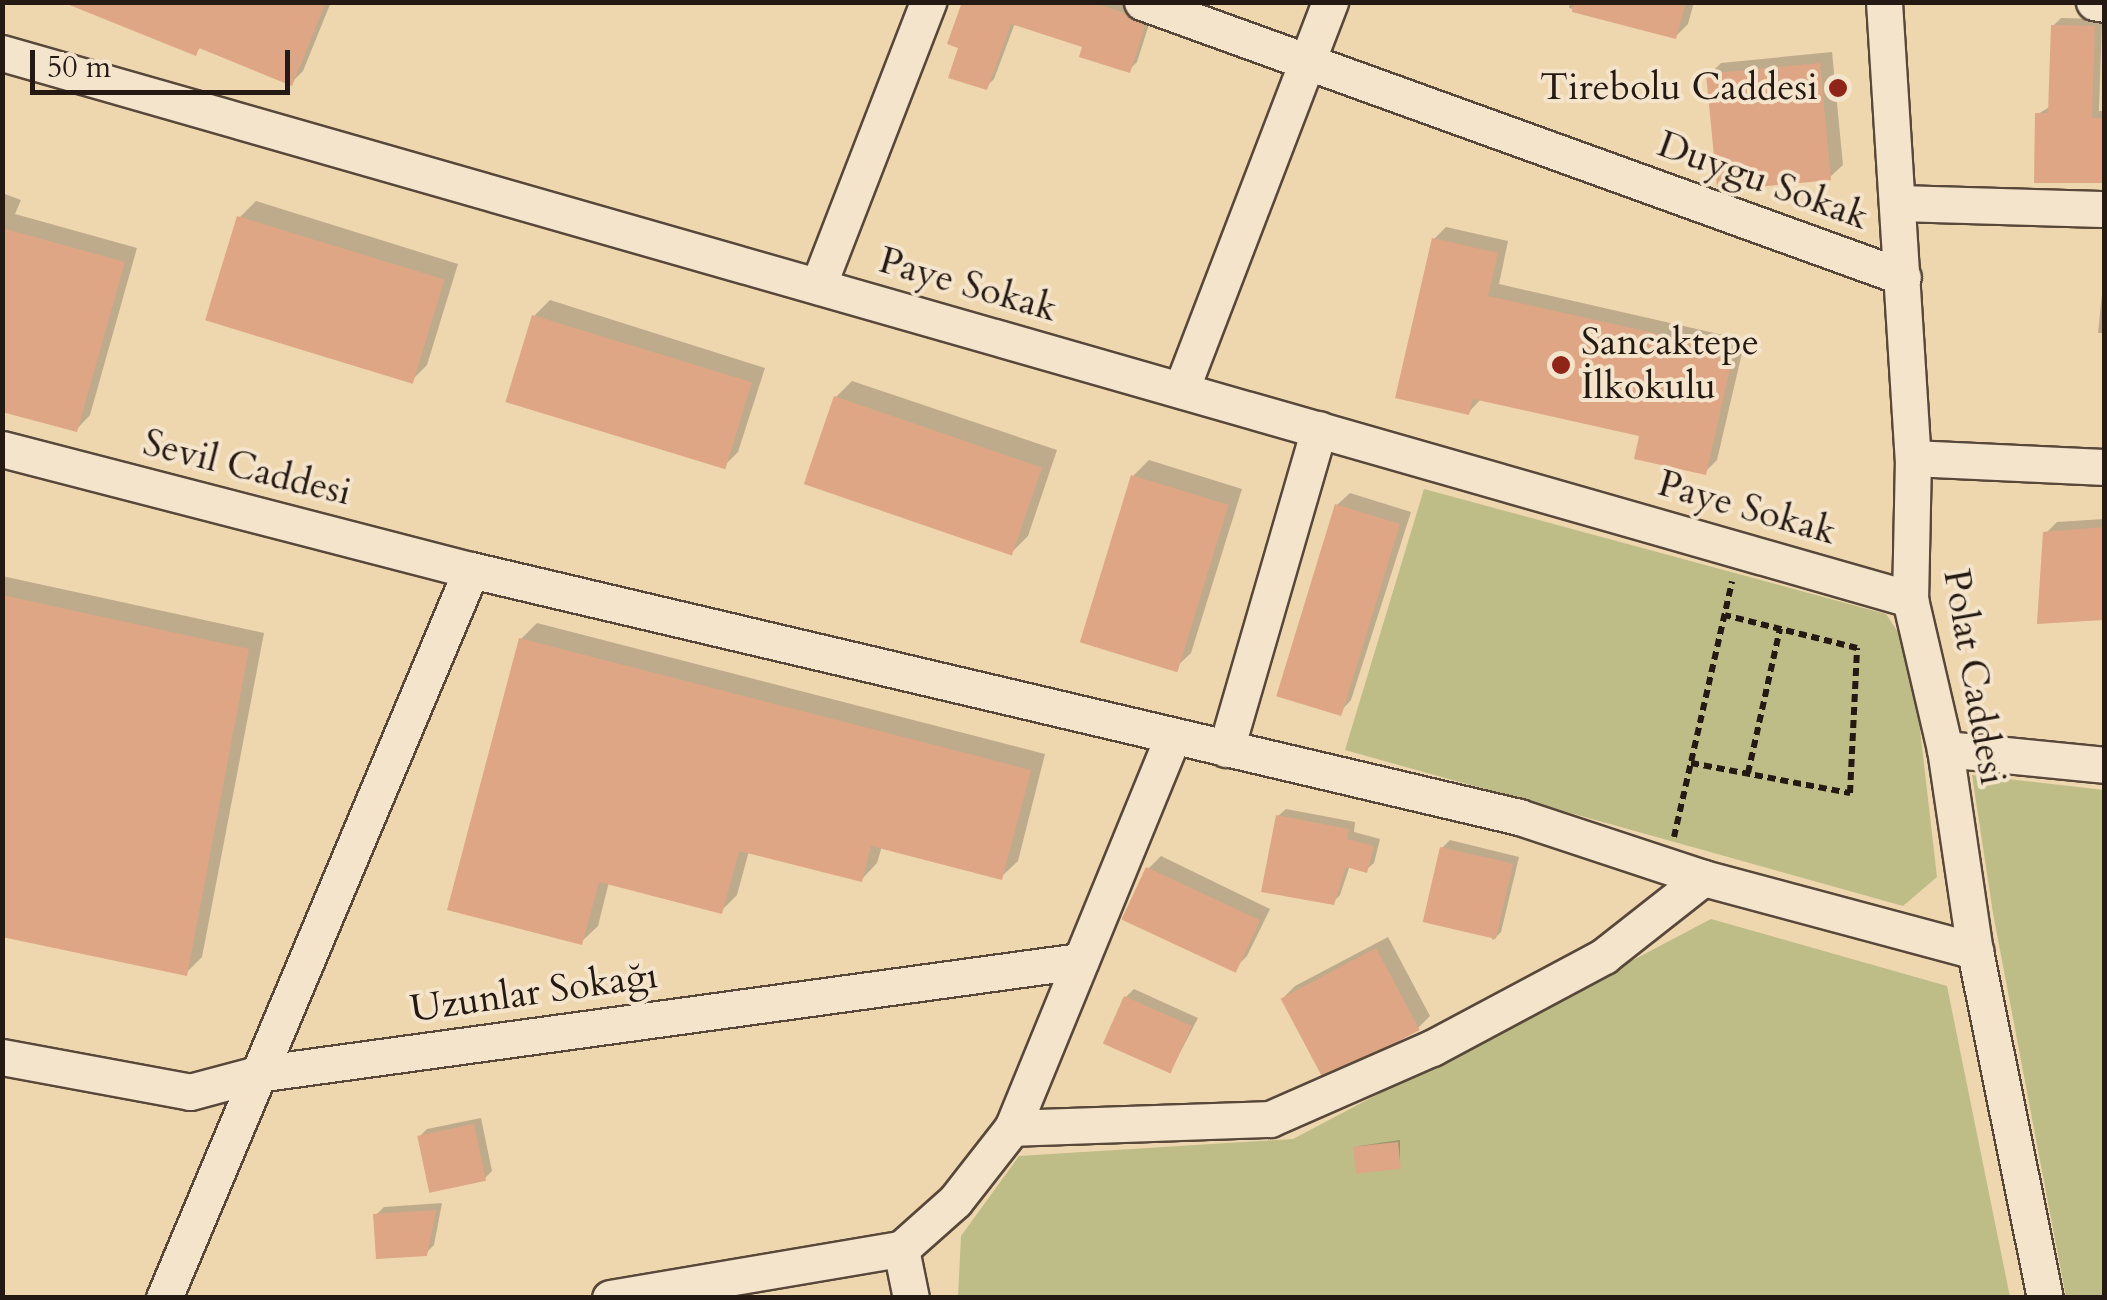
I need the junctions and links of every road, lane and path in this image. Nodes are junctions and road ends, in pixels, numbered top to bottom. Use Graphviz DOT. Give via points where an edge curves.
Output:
graph roads {
  1 [pos="928,2"];
  2 [pos="1142,2"];
  3 [pos="1330,2"];
  4 [pos="1884,2"];
  5 [pos="2094,2"];
  6 [pos="2104,4"];
  7 [pos="2,53"];
  8 [pos="1309,61"];
  9 [pos="1899,203"];
  10 [pos="2104,209"];
  11 [pos="1903,277"];
  12 [pos="818,286"];
  13 [pos="1181,390"];
  14 [pos="1319,430"];
  15 [pos="2,449"];
  16 [pos="1913,458"];
  17 [pos="2104,467"];
  18 [pos="1739,550"];
  19 [pos="471,570"];
  20 [pos="1910,599"];
  21 [pos="1725,615"];
  22 [pos="1780,629"];
  23 [pos="1174,736"];
  24 [pos="1945,748"];
  25 [pos="1226,749"];
  26 [pos="1691,763"];
  27 [pos="2104,766"];
  28 [pos="1748,774"];
  29 [pos="1667,866"];
  30 [pos="1703,878"];
  31 [pos="1975,951"];
  32 [pos="1080,961"];
  33 [pos="2,1057"];
  34 [pos="256,1074"];
  35 [pos="1012,1128"];
  36 [pos="901,1249"];
  37 [pos="164,1298"];
  38 [pos="610,1298"];
  39 [pos="911,1298"];
  40 [pos="2045,1298"];
  1 -- 12 [label="street"];
  2 -- 8 [label="street, Duygu Sokak"];
  3 -- 8 [label="street"];
  4 -- 9 [label="street, Polat Caddesi"];
  5 -- 6 [label="street"];
  7 -- 12 [label="street, Paye Sokak"];
  8 -- 11 [label="street, Duygu Sokak"];
  8 -- 13 [label="street"];
  9 -- 10 [label="street"];
  9 -- 11 [label="street, Polat Caddesi"];
  11 -- 16 [label="street, Polat Caddesi"];
  12 -- 13 [label="street, Paye Sokak"];
  13 -- 14 [label="street, Paye Sokak"];
  14 -- 18 [label="street, Paye Sokak"];
  14 -- 25 [label="street"];
  15 -- 19 [label="street, Sevil Caddesi"];
  16 -- 17 [label="street"];
  16 -- 20 [label="street, Polat Caddesi"];
  18 -- 20 [label="street, Paye Sokak"];
  18 -- 21 [label="path"];
  19 -- 23 [label="street, Sevil Caddesi"];
  19 -- 34 [label="street"];
  20 -- 24 [label="street, Polat Caddesi"];
  21 -- 22 [label="path"];
  21 -- 26 [label="path"];
  22 -- 28 [label="path"];
  22 -- 28 [label="path" via="1857,648 1850,794"];
  23 -- 25 [label="street, Sevil Caddesi"];
  23 -- 32 [label="street"];
  24 -- 27 [label="street"];
  24 -- 31 [label="street, Polat Caddesi"];
  25 -- 29 [label="street, Sevil Caddesi" via="1519,817"];
  26 -- 28 [label="path"];
  26 -- 29 [label="path"];
  29 -- 30 [label="street, Sevil Caddesi"];
  30 -- 31 [label="street, Sevil Caddesi"];
  30 -- 35 [label="street" via="1604,956 1432,1048 1270,1119"];
  31 -- 40 [label="street, Polat Caddesi"];
  32 -- 34 [label="street, Uzunlar Sokağı"];
  32 -- 35 [label="street"];
  33 -- 34 [label="street, Uzunlar Sokağı" via="190,1092"];
  34 -- 37 [label="street"];
  35 -- 36 [label="street" via="955,1201"];
  36 -- 38 [label="street"];
  36 -- 39 [label="street"];
}
